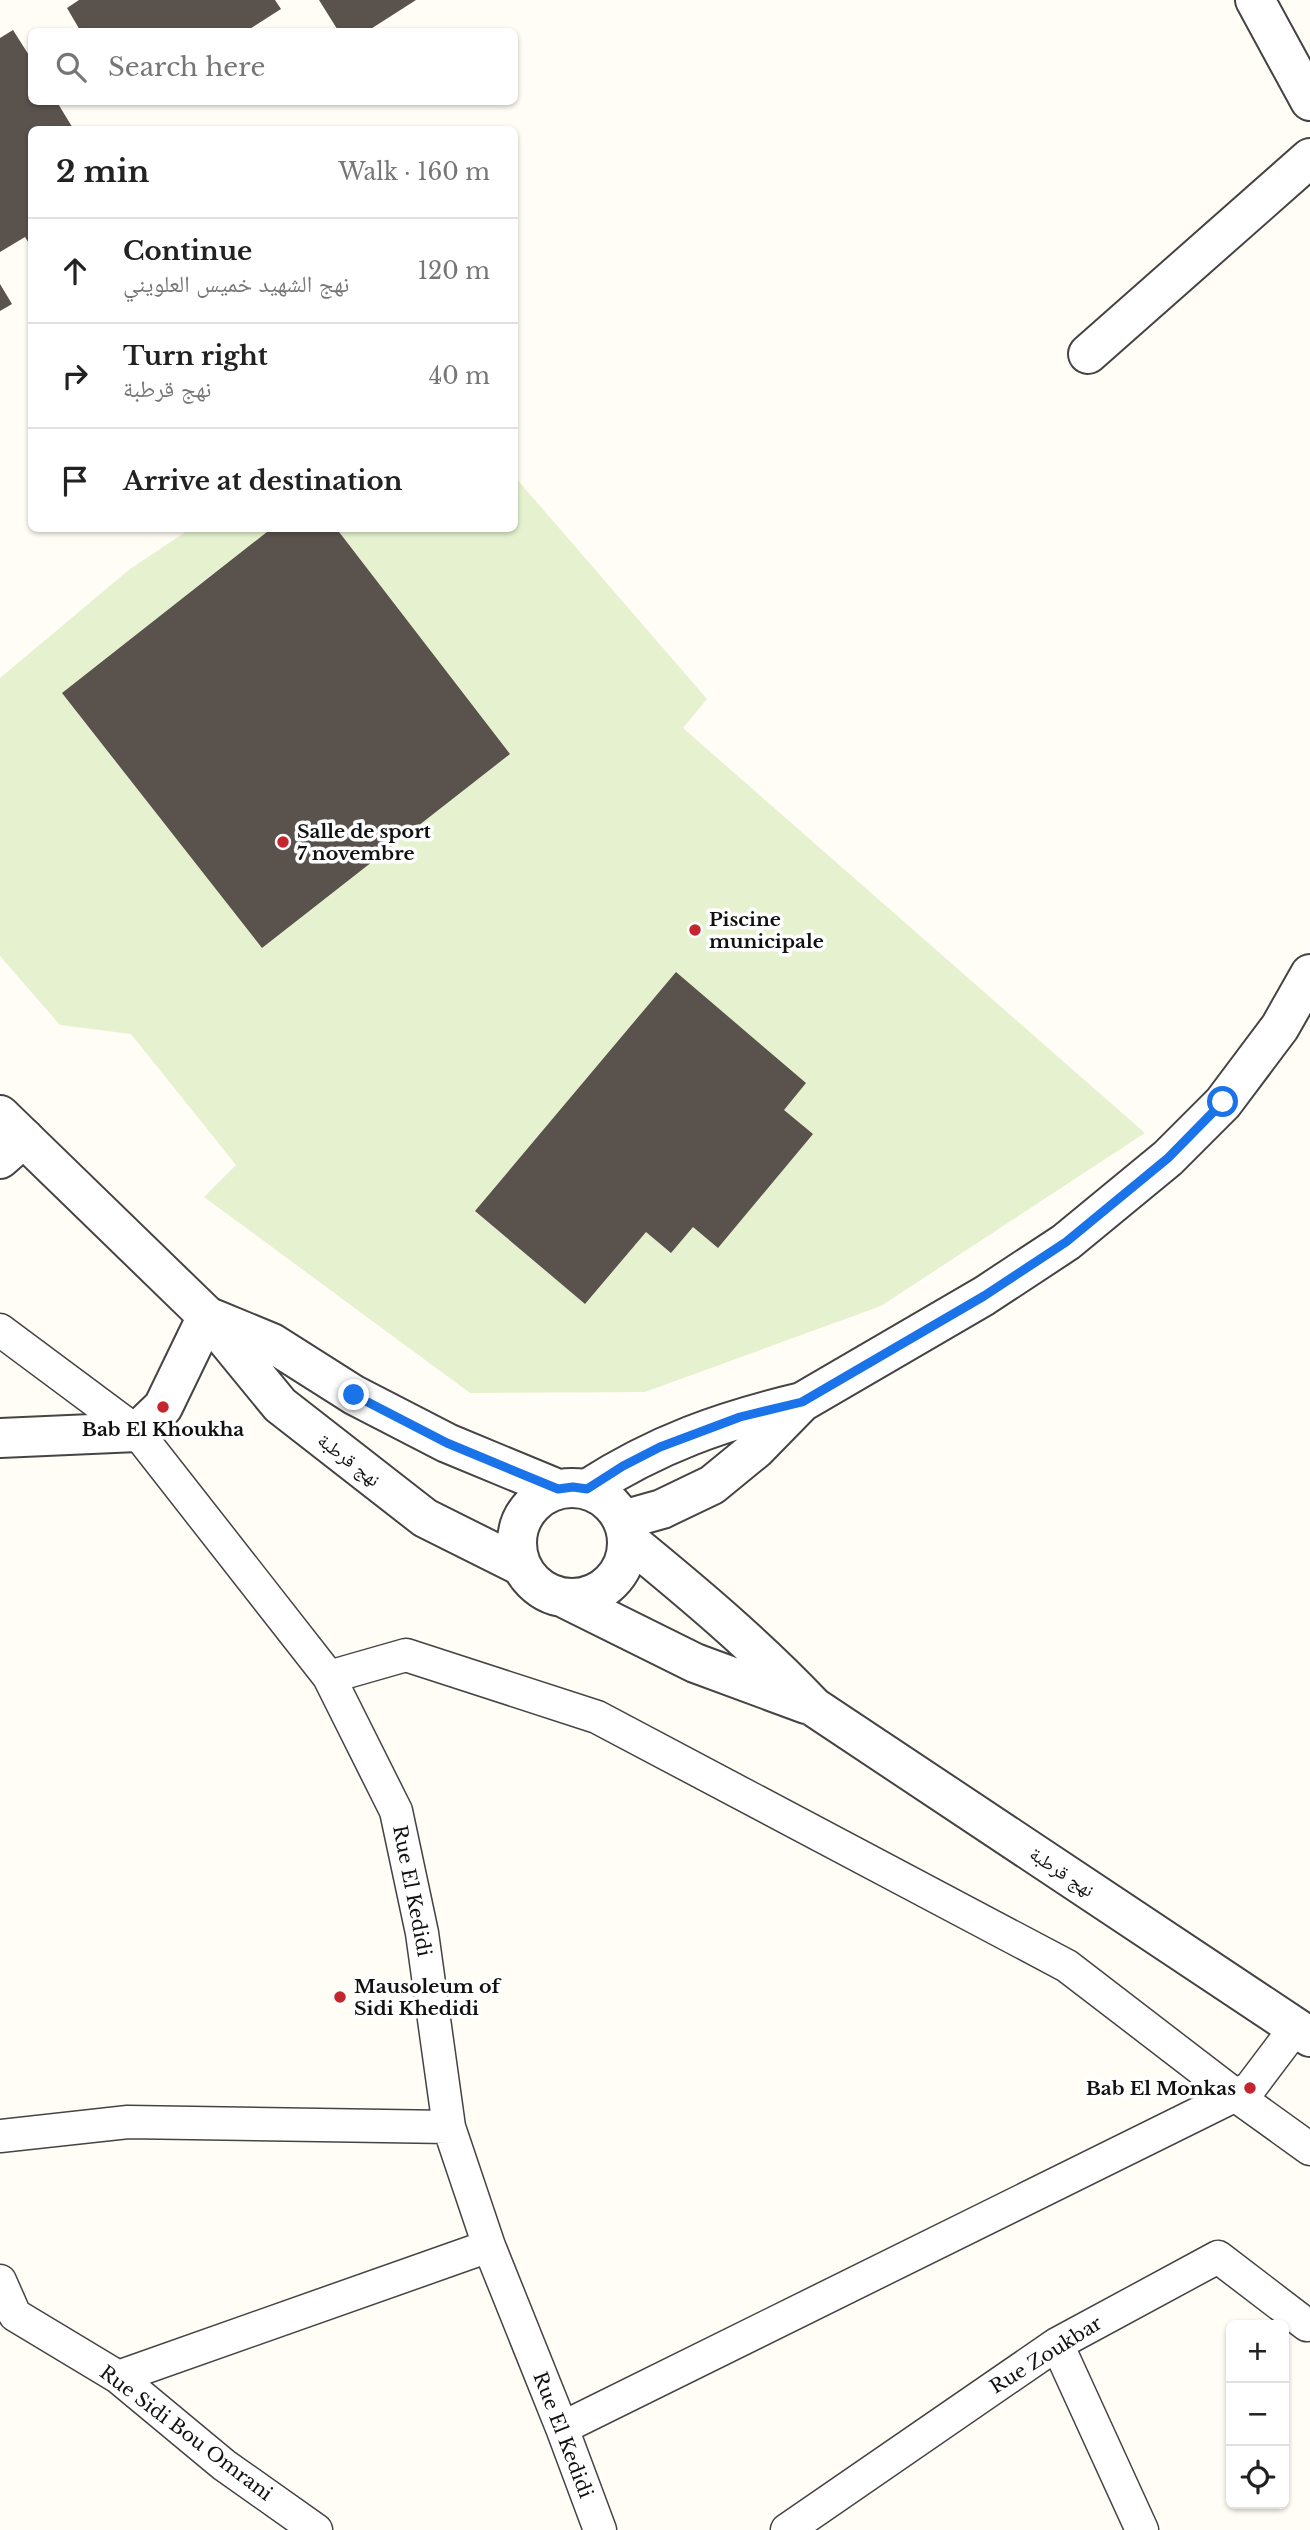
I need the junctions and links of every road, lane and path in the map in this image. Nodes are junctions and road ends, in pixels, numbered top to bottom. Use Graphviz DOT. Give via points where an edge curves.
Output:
graph roads {
  1 [pos="1255,0"];
  2 [pos="1310,101"];
  3 [pos="1310,158"];
  4 [pos="1088,354"];
  5 [pos="1310,974"];
  6 [pos="8,1138"];
  7 [pos="207,1316"];
  8 [pos="0,1329"];
  9 [pos="802,1402"];
  10 [pos="137,1432"];
  11 [pos="0,1438"];
  12 [pos="572,1489"];
  13 [pos="625,1530"];
  14 [pos="521,1566"];
  15 [pos="566,1599"];
  16 [pos="329,1677"];
  17 [pos="814,1707"];
  18 [pos="1303,2032"];
  19 [pos="1235,2095"];
  20 [pos="449,2127"];
  21 [pos="0,2136"];
  22 [pos="1310,2149"];
  23 [pos="489,2246"];
  24 [pos="0,2281"];
  25 [pos="7,2315"];
  26 [pos="1310,2324"];
  27 [pos="1057,2344"];
  28 [pos="118,2377"];
  29 [pos="562,2428"];
  30 [pos="316,2530"];
  31 [pos="600,2530"];
  32 [pos="787,2530"];
  33 [pos="1142,2530"];
  1 -- 2 [label="street"];
  3 -- 4 [label="street"];
  5 -- 9 [label="street" via="1280,1027 1223,1102 1168,1158 1066,1242 984,1296"];
  6 -- 7 [label="street, نهج قرطبة"];
  7 -- 10 [label="street" via="163,1406"];
  7 -- 12 [label="street, نهج قرطبة" via="272,1343 354,1395 447,1443"];
  7 -- 14 [label="street, نهج قرطبة" via="280,1405 354,1465 425,1518"];
  8 -- 10 [label="street, Rue El Kedidi"];
  9 -- 12 [label="street" via="740,1417 660,1447"];
  9 -- 13 [label="street" via="712,1485"];
  10 -- 11 [label="street"];
  10 -- 16 [label="street, Rue El Kedidi"];
  12 -- 13 [label="street" via="602,1496 614,1506"];
  12 -- 14 [label="street" via="540,1497 527,1511 516,1547"];
  13 -- 15 [label="street" via="625,1558 617,1576 586,1597"];
  13 -- 17 [label="street, نهج قرطبة" via="746,1638"];
  14 -- 15 [label="street" via="548,1594"];
  15 -- 17 [label="street, نهج قرطبة" via="695,1663"];
  16 -- 19 [label="street" via="406,1655 597,1717 1067,1966"];
  16 -- 20 [label="street, Rue El Kedidi" via="396,1811 422,1933"];
  17 -- 18 [label="street, نهج قرطبة"];
  18 -- 19 [label="street" via="1250,2088"];
  19 -- 22 [label="street"];
  19 -- 29 [label="street"];
  20 -- 21 [label="street" via="128,2122"];
  20 -- 23 [label="street, Rue El Kedidi"];
  23 -- 28 [label="street"];
  23 -- 29 [label="street, Rue El Kedidi"];
  24 -- 25 [label="street, Rue Sidi Bou Omrani"];
  25 -- 28 [label="street, Rue Sidi Bou Omrani"];
  26 -- 27 [label="street, Rue Zoukbar" via="1218,2258"];
  27 -- 32 [label="street, Rue Zoukbar"];
  27 -- 33 [label="street"];
  28 -- 30 [label="street, Rue Sidi Bou Omrani" via="224,2465"];
  29 -- 31 [label="street, Rue El Kedidi"];
}
